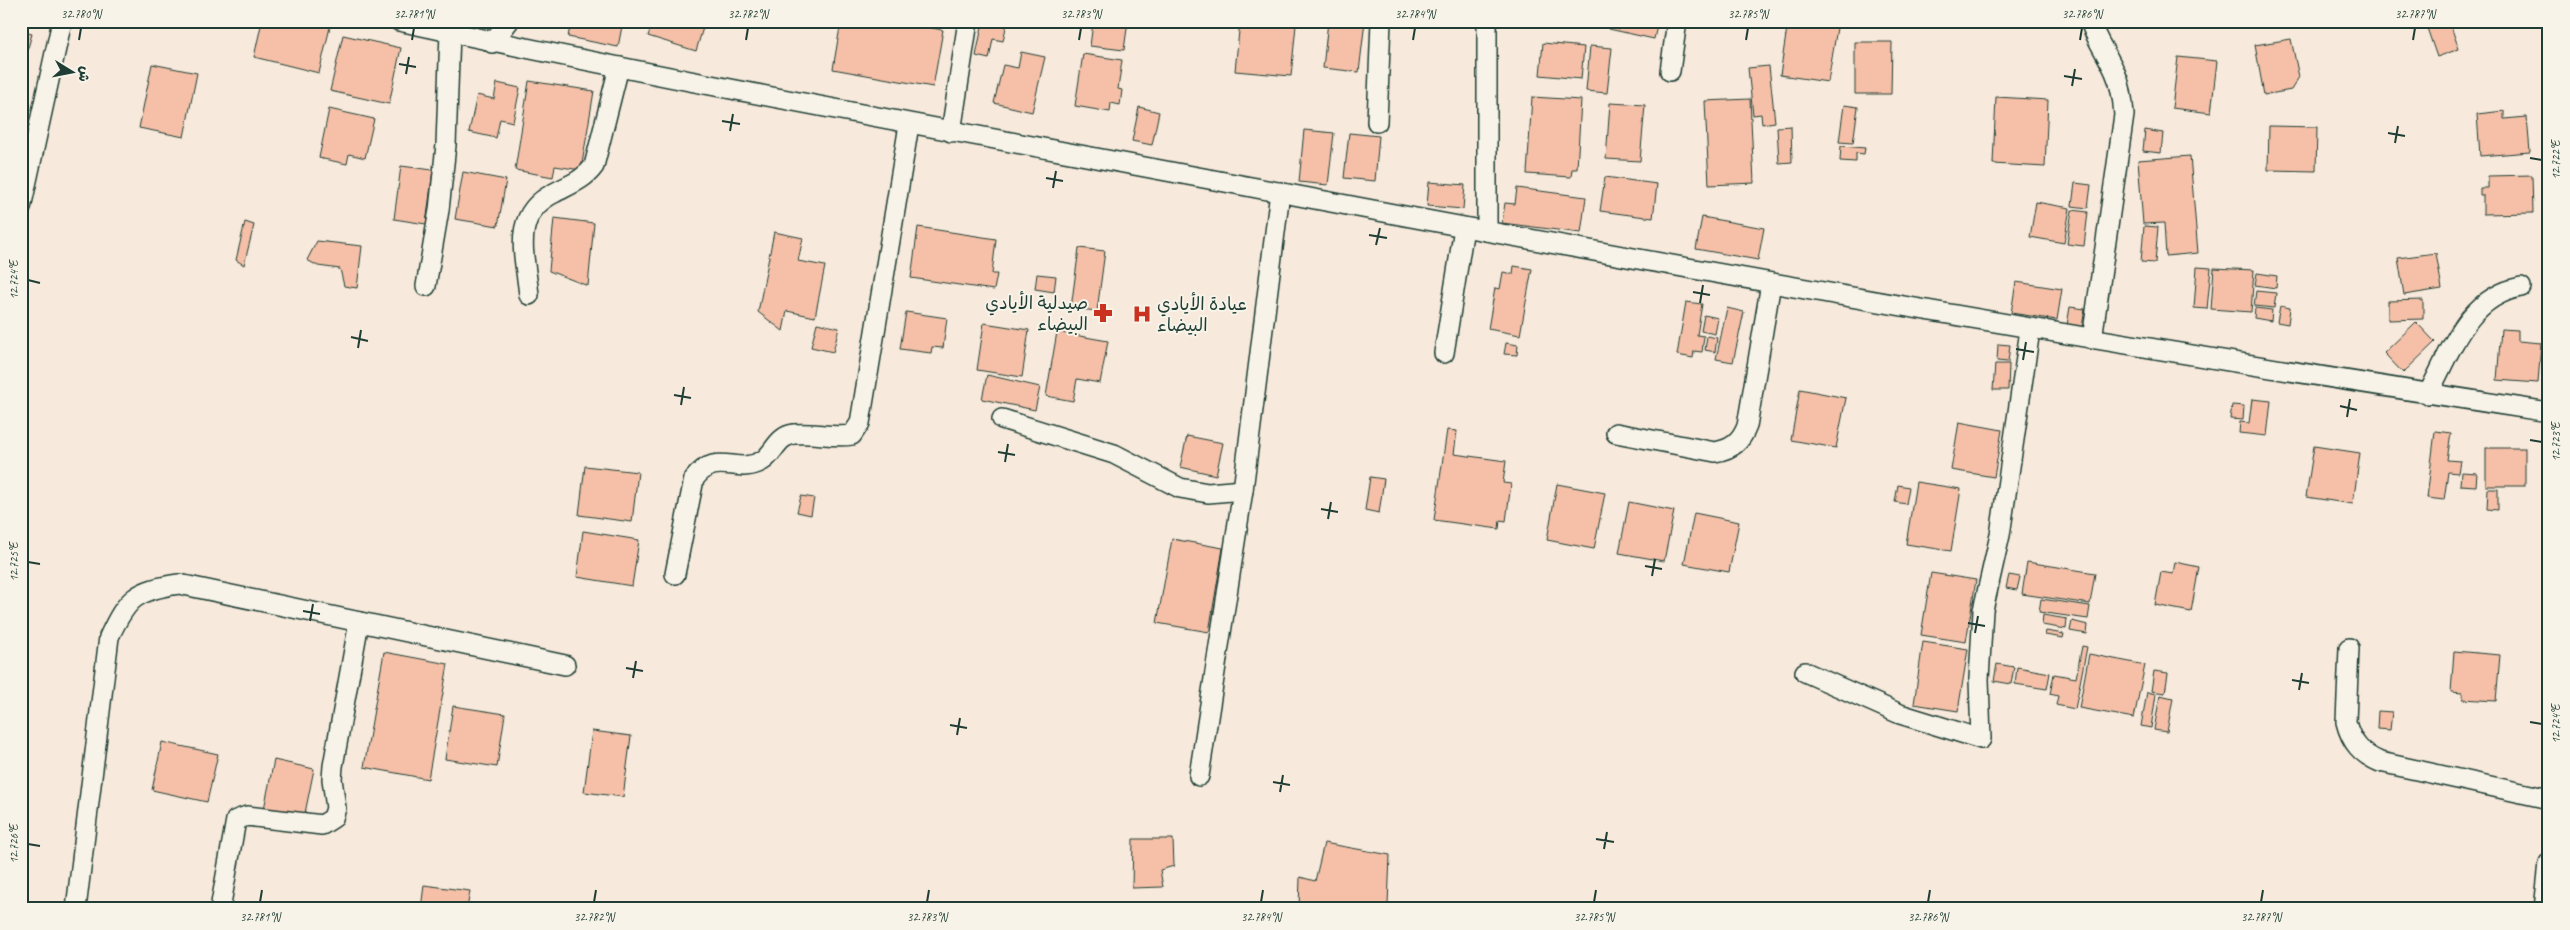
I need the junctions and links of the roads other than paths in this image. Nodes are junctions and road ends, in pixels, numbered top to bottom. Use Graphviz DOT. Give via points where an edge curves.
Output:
graph roads {
  1 [pos="62,21"];
  2 [pos="399,21"];
  3 [pos="509,21"];
  4 [pos="968,21"];
  5 [pos="1381,21"];
  6 [pos="1487,21"];
  7 [pos="1677,21"];
  8 [pos="2090,21"];
  9 [pos="450,32"];
  10 [pos="492,43"];
  11 [pos="619,67"];
  12 [pos="1670,71"];
  13 [pos="1377,122"];
  14 [pos="909,125"];
  15 [pos="951,132"];
  16 [pos="1280,192"];
  17 [pos="21,208"];
  18 [pos="1464,228"];
  19 [pos="1487,231"];
  20 [pos="1771,283"];
  21 [pos="426,286"];
  22 [pos="2521,287"];
  23 [pos="529,295"];
  24 [pos="2030,330"];
  25 [pos="2092,339"];
  26 [pos="1444,353"];
  27 [pos="2428,394"];
  28 [pos="2549,412"];
  29 [pos="1002,419"];
  30 [pos="1616,433"];
  31 [pos="1243,490"];
  32 [pos="675,574"];
  33 [pos="359,622"];
  34 [pos="2350,648"];
  35 [pos="565,665"];
  36 [pos="1805,672"];
  37 [pos="1199,776"];
  38 [pos="2549,799"];
  39 [pos="2549,863"];
  40 [pos="76,909"];
  41 [pos="220,909"];
  42 [pos="2544,909"];
  1 -- 17 [label="street"];
  2 -- 9 [label="street"];
  3 -- 10 [label="street"];
  4 -- 15 [label="street"];
  5 -- 13 [label="street"];
  6 -- 19 [label="street"];
  7 -- 12 [label="street"];
  8 -- 25 [label="street" via="2098,44 2115,71 2124,115"];
  9 -- 10 [label="street"];
  9 -- 21 [label="street" via="446,145"];
  10 -- 11 [label="street"];
  11 -- 14 [label="street"];
  11 -- 23 [label="street" via="594,166 587,176 544,198 534,207 522,234"];
  14 -- 15 [label="street"];
  14 -- 32 [label="street" via="860,423 852,435 792,434 778,442 761,462 703,467 694,479"];
  15 -- 16 [label="street"];
  16 -- 18 [label="street"];
  16 -- 31 [label="street"];
  18 -- 19 [label="street"];
  18 -- 26 [label="street"];
  19 -- 20 [label="street"];
  20 -- 24 [label="street"];
  20 -- 30 [label="street" via="1746,426 1738,442 1715,452"];
  22 -- 27 [label="street" via="2497,294 2477,308 2462,328"];
  24 -- 25 [label="street"];
  24 -- 36 [label="street" via="2000,535 1983,610 1979,679 1981,739 1900,714"];
  25 -- 27 [label="street"];
  27 -- 28 [label="street"];
  29 -- 31 [label="street" via="1114,454 1180,488 1208,494"];
  31 -- 37 [label="street"];
  33 -- 35 [label="street"];
  33 -- 40 [label="street" via="179,584 149,588 119,614 109,637"];
  33 -- 41 [label="street" via="333,766 336,808 333,818 322,825 247,816 236,820"];
  34 -- 38 [label="street" via="2346,722 2348,733 2361,751 2380,762"];
  39 -- 42 [label="street"];
}
